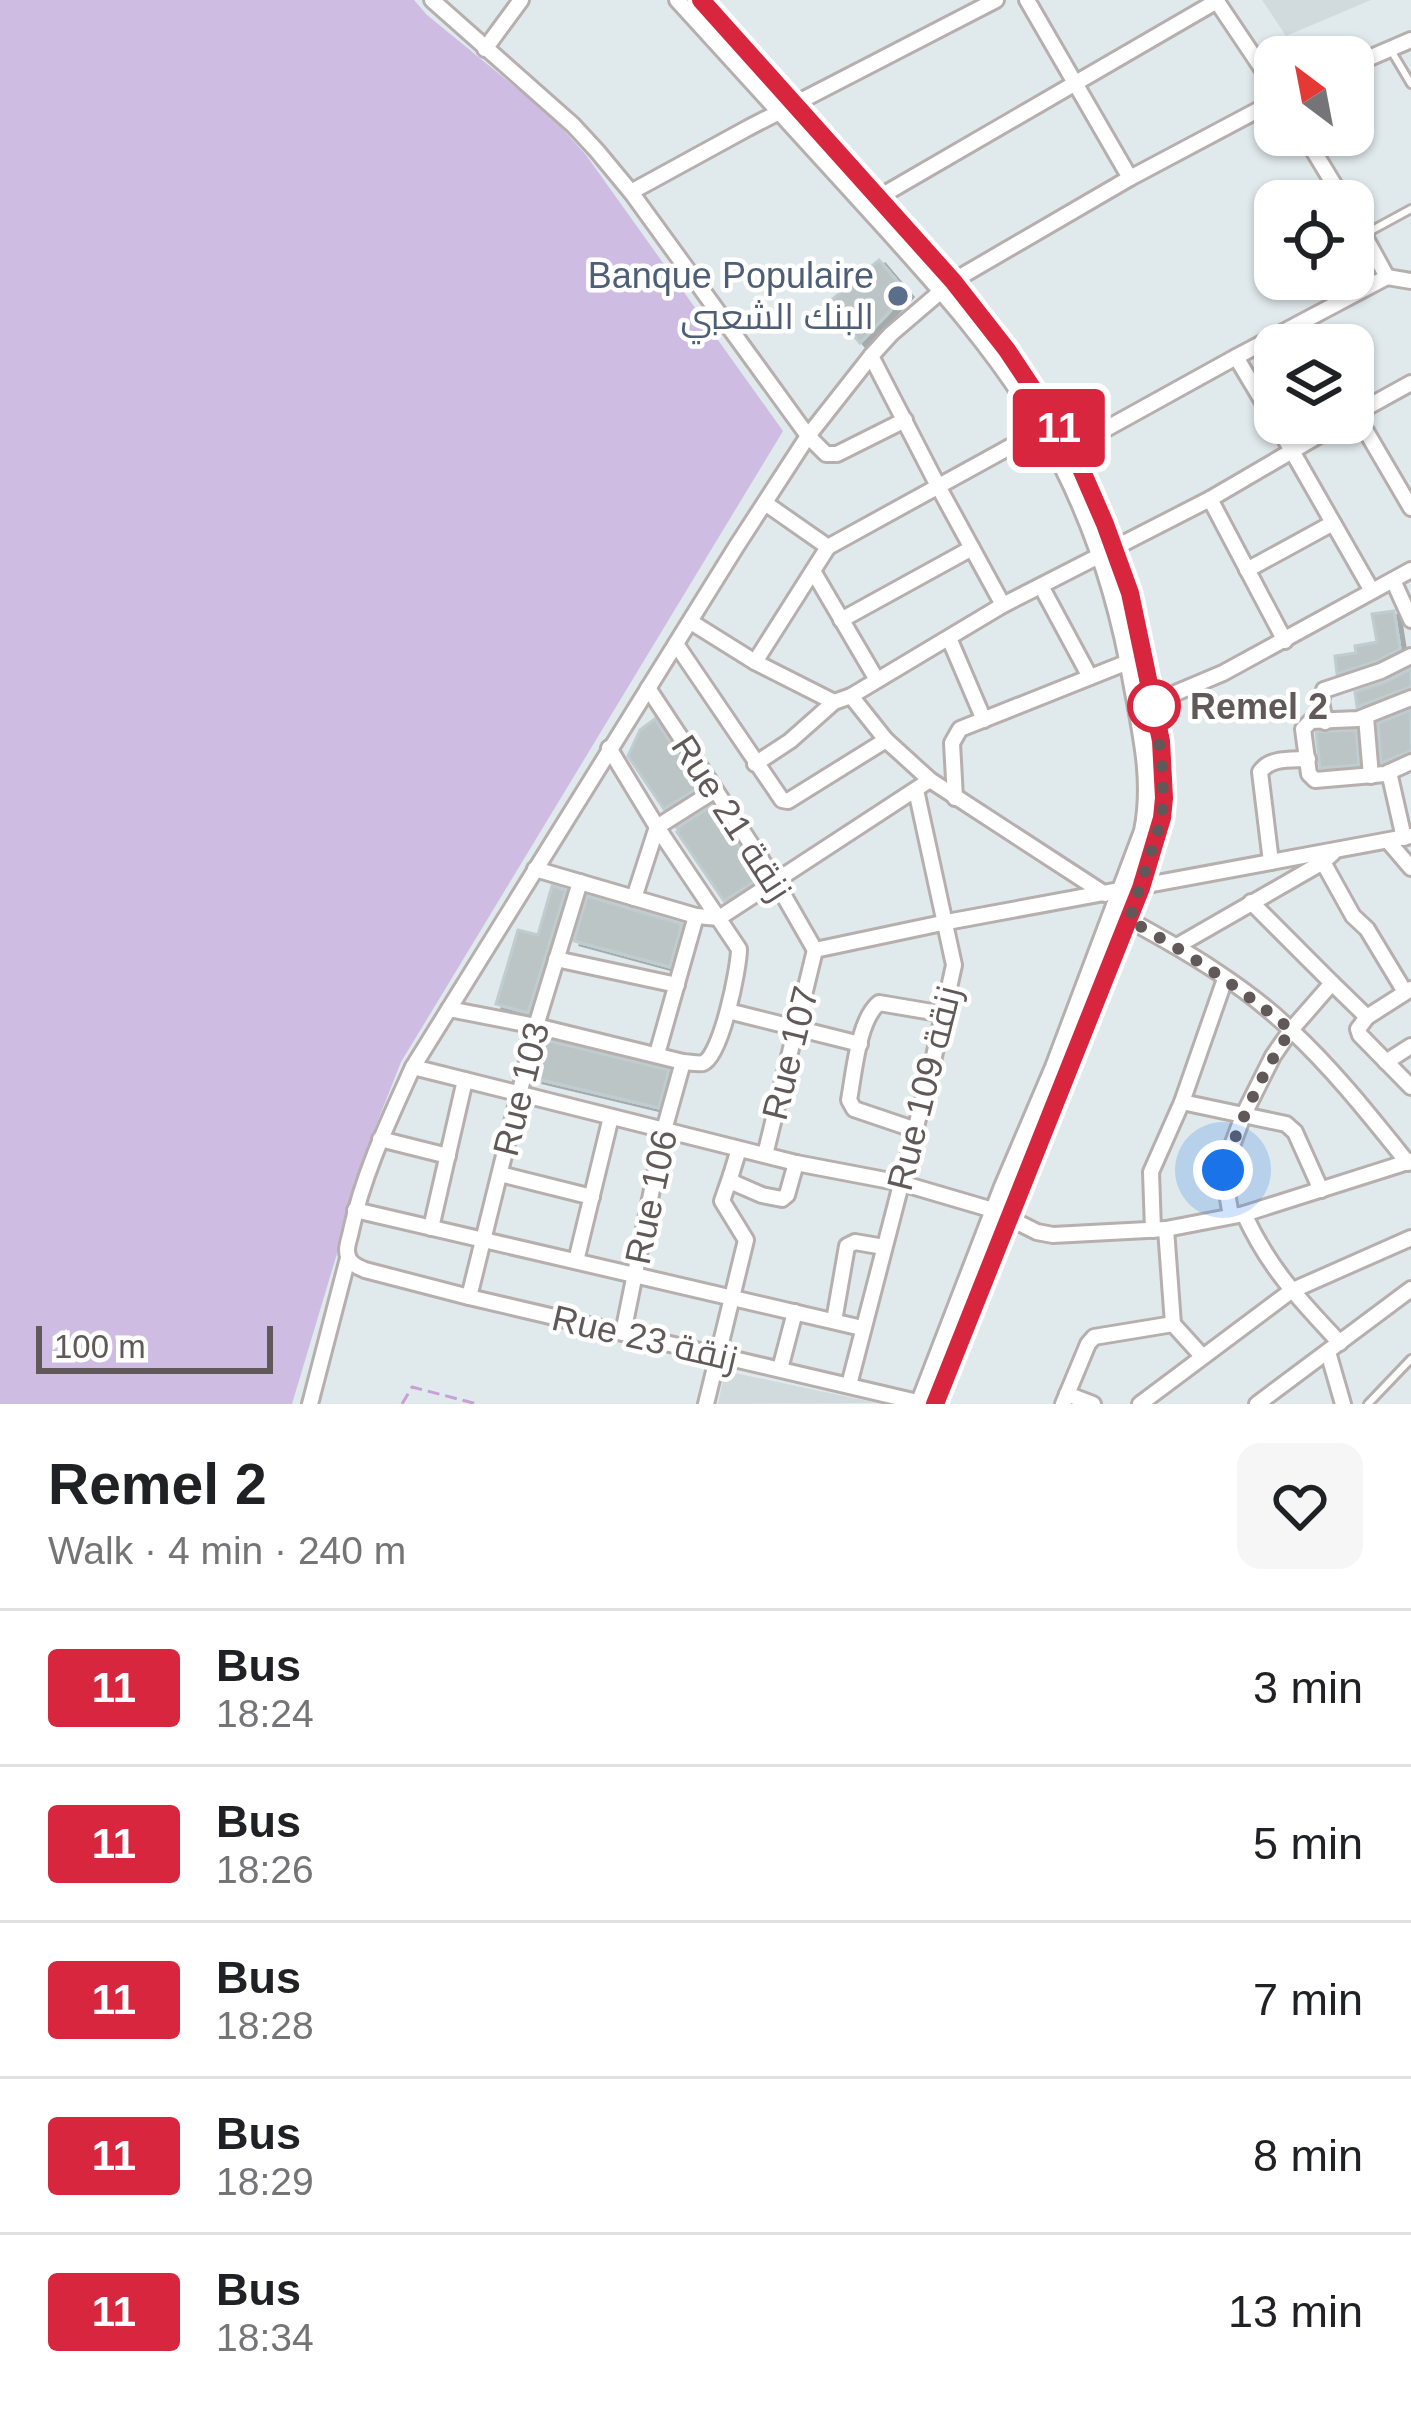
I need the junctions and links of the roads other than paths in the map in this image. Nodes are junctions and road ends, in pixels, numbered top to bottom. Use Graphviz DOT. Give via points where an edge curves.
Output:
graph roads {
  1 [pos="432,0"];
  2 [pos="521,0"];
  3 [pos="677,0"];
  4 [pos="701,0"];
  5 [pos="996,0"];
  6 [pos="1027,0"];
  7 [pos="1217,0"];
  8 [pos="1411,40"];
  9 [pos="1390,48"];
  10 [pos="485,49"];
  11 [pos="1374,55"];
  12 [pos="1254,56"];
  13 [pos="1075,82"];
  14 [pos="1411,84"];
  15 [pos="794,104"];
  16 [pos="778,112"];
  17 [pos="1254,112"];
  18 [pos="1130,178"];
  19 [pos="631,192"];
  20 [pos="879,197"];
  21 [pos="864,206"];
  22 [pos="1411,209"];
  23 [pos="1374,230"];
  24 [pos="1374,252"];
  25 [pos="1387,277"];
  26 [pos="1411,281"];
  27 [pos="948,286"];
  28 [pos="872,356"];
  29 [pos="1236,357"];
  30 [pos="1410,386"];
  31 [pos="1254,387"];
  32 [pos="1374,404"];
  33 [pos="905,420"];
  34 [pos="1049,426"];
  35 [pos="808,436"];
  36 [pos="1288,444"];
  37 [pos="1303,444"];
  38 [pos="1373,444"];
  39 [pos="1072,448"];
  40 [pos="1292,450"];
  41 [pos="1057,457"];
  42 [pos="938,487"];
  43 [pos="1210,500"];
  44 [pos="765,502"];
  45 [pos="1411,508"];
  46 [pos="1333,523"];
  47 [pos="828,547"];
  48 [pos="972,548"];
  49 [pos="1114,548"];
  50 [pos="1100,556"];
  51 [pos="1247,570"];
  52 [pos="1411,570"];
  53 [pos="813,571"];
  54 [pos="1393,580"];
  55 [pos="1041,586"];
  56 [pos="1372,591"];
  57 [pos="1003,605"];
  58 [pos="841,620"];
  59 [pos="1411,620"];
  60 [pos="691,622"];
  61 [pos="949,638"];
  62 [pos="1285,641"];
  63 [pos="676,644"];
  64 [pos="1411,656"];
  65 [pos="755,662"];
  66 [pos="1128,662"];
  67 [pos="1090,677"];
  68 [pos="877,680"];
  69 [pos="648,688"];
  70 [pos="851,695"];
  71 [pos="1411,698"];
  72 [pos="834,702"];
  73 [pos="1154,704"];
  74 [pos="1136,708"];
  75 [pos="1366,717"];
  76 [pos="984,719"];
  77 [pos="1325,722"];
  78 [pos="886,740"];
  79 [pos="610,748"];
  80 [pos="1308,759"];
  81 [pos="1411,762"];
  82 [pos="755,764"];
  83 [pos="1389,772"];
  84 [pos="1371,776"];
  85 [pos="923,785"];
  86 [pos="714,791"];
  87 [pos="955,797"];
  88 [pos="657,827"];
  89 [pos="1408,837"];
  90 [pos="1388,841"];
  91 [pos="1337,850"];
  92 [pos="1270,862"];
  93 [pos="1323,862"];
  94 [pos="1411,868"];
  95 [pos="535,869"];
  96 [pos="580,882"];
  97 [pos="776,882"];
  98 [pos="1141,888"];
  99 [pos="1112,892"];
  100 [pos="634,898"];
  101 [pos="1251,902"];
  102 [pos="696,916"];
  103 [pos="719,918"];
  104 [pos="1129,920"];
  105 [pos="946,922"];
  106 [pos="1177,946"];
  107 [pos="815,950"];
  108 [pos="556,959"];
  109 [pos="1225,979"];
  110 [pos="1332,983"];
  111 [pos="677,986"];
  112 [pos="1408,991"];
  113 [pos="449,1009"];
  114 [pos="728,1011"];
  115 [pos="944,1014"];
  116 [pos="1366,1017"];
  117 [pos="536,1026"];
  118 [pos="798,1028"];
  119 [pos="1291,1030"];
  120 [pos="860,1045"];
  121 [pos="1411,1046"];
  122 [pos="657,1054"];
  123 [pos="683,1061"];
  124 [pos="1386,1062"];
  125 [pos="412,1067"];
  126 [pos="465,1080"];
  127 [pos="1411,1087"];
  128 [pos="520,1094"];
  129 [pos="1182,1102"];
  130 [pos="1243,1116"];
  131 [pos="611,1117"];
  132 [pos="664,1130"];
  133 [pos="916,1130"];
  134 [pos="380,1139"];
  135 [pos="739,1149"];
  136 [pos="448,1156"];
  137 [pos="765,1156"];
  138 [pos="1409,1162"];
  139 [pos="796,1163"];
  140 [pos="500,1174"];
  141 [pos="731,1174"];
  142 [pos="902,1183"];
  143 [pos="1321,1190"];
  144 [pos="592,1197"];
  145 [pos="356,1210"];
  146 [pos="993,1210"];
  147 [pos="1238,1215"];
  148 [pos="1009,1219"];
  149 [pos="431,1228"];
  150 [pos="1160,1230"];
  151 [pos="1411,1238"];
  152 [pos="484,1240"];
  153 [pos="884,1247"];
  154 [pos="348,1258"];
  155 [pos="577,1261"];
  156 [pos="635,1275"];
  157 [pos="1411,1288"];
  158 [pos="1291,1291"];
  159 [pos="731,1296"];
  160 [pos="470,1297"];
  161 [pos="795,1312"];
  162 [pos="834,1321"];
  163 [pos="1172,1324"];
  164 [pos="862,1328"];
  165 [pos="623,1333"];
  166 [pos="1334,1347"];
  167 [pos="718,1354"];
  168 [pos="1202,1356"];
  169 [pos="1411,1358"];
  170 [pos="780,1369"];
  171 [pos="849,1385"];
  172 [pos="1065,1399"];
  173 [pos="310,1404"];
  174 [pos="706,1404"];
  175 [pos="924,1404"];
  176 [pos="1093,1404"];
  177 [pos="1140,1404"];
  178 [pos="1258,1404"];
  179 [pos="1343,1404"];
  180 [pos="1368,1404"];
  1 -- 10 [label="street"];
  2 -- 10 [label="street"];
  3 -- 16 [label="street"];
  4 -- 15 [label="street"];
  5 -- 15 [label="street"];
  6 -- 13 [label="street"];
  7 -- 12 [label="street"];
  7 -- 13 [label="street"];
  8 -- 9 [label="street"];
  9 -- 11 [label="street"];
  9 -- 14 [label="lane"];
  10 -- 19 [label="street" via="573,125"];
  13 -- 18 [label="street"];
  13 -- 20 [label="street"];
  15 -- 16 [label="street"];
  15 -- 20 [label="street"];
  16 -- 19 [label="street"];
  16 -- 21 [label="street"];
  17 -- 18 [label="street"];
  18 -- 27 [label="street"];
  19 -- 35 [label="street"];
  20 -- 21 [label="street"];
  20 -- 27 [label="street"];
  21 -- 27 [label="street"];
  22 -- 23 [label="lane"];
  24 -- 25 [label="street"];
  25 -- 26 [label="street"];
  25 -- 29 [label="street"];
  27 -- 28 [label="street"];
  27 -- 34 [label="street" via="1007,350"];
  28 -- 33 [label="street"];
  28 -- 35 [label="street"];
  29 -- 31 [label="street"];
  29 -- 39 [label="street"];
  30 -- 32 [label="street"];
  33 -- 35 [label="street" via="830,456"];
  33 -- 42 [label="street"];
  34 -- 39 [label="street"];
  34 -- 41 [label="street"];
  34 -- 42 [label="street"];
  35 -- 44 [label="street"];
  36 -- 40 [label="street"];
  37 -- 40 [label="street"];
  38 -- 45 [label="street"];
  39 -- 41 [label="street"];
  39 -- 49 [label="street"];
  40 -- 43 [label="street"];
  40 -- 46 [label="street"];
  41 -- 50 [label="street"];
  42 -- 47 [label="street"];
  42 -- 48 [label="street"];
  43 -- 49 [label="street"];
  43 -- 51 [label="street"];
  44 -- 47 [label="street"];
  44 -- 60 [label="street"];
  46 -- 51 [label="street"];
  46 -- 56 [label="street"];
  47 -- 53 [label="street"];
  48 -- 57 [label="street"];
  48 -- 58 [label="street"];
  49 -- 50 [label="street"];
  49 -- 73 [label="street"];
  50 -- 55 [label="street"];
  50 -- 66 [label="street"];
  51 -- 62 [label="street"];
  52 -- 54 [label="street"];
  53 -- 58 [label="street"];
  53 -- 65 [label="street"];
  54 -- 56 [label="street"];
  54 -- 59 [label="street"];
  55 -- 57 [label="street"];
  55 -- 67 [label="street"];
  56 -- 62 [label="street"];
  57 -- 61 [label="street"];
  58 -- 68 [label="street"];
  60 -- 63 [label="street"];
  60 -- 65 [label="street"];
  61 -- 68 [label="street"];
  61 -- 76 [label="street"];
  62 -- 73 [label="street"];
  63 -- 69 [label="street"];
  63 -- 82 [label="street"];
  64 -- 77 [label="street" via="1324,690"];
  65 -- 72 [label="street"];
  66 -- 67 [label="street"];
  66 -- 74 [label="street"];
  67 -- 76 [label="street"];
  68 -- 70 [label="street"];
  69 -- 79 [label="street"];
  69 -- 86 [label="street, Rue 21 زنقة"];
  70 -- 72 [label="street"];
  70 -- 78 [label="street"];
  71 -- 75 [label="street"];
  72 -- 82 [label="street"];
  73 -- 74 [label="street"];
  73 -- 98 [label="street" via="1164,798"];
  74 -- 99 [label="street" via="1146,812"];
  75 -- 77 [label="street"];
  75 -- 84 [label="street"];
  76 -- 87 [label="street" via="952,739"];
  77 -- 80 [label="street" via="1304,726"];
  78 -- 82 [label="street" via="784,802"];
  78 -- 85 [label="street"];
  79 -- 88 [label="street"];
  79 -- 95 [label="street"];
  80 -- 84 [label="street" via="1315,780"];
  80 -- 92 [label="street" via="1260,772"];
  81 -- 83 [label="street"];
  83 -- 84 [label="street"];
  83 -- 89 [label="street"];
  85 -- 87 [label="street"];
  85 -- 97 [label="street"];
  85 -- 105 [label="street, Rue 109 زنقة"];
  86 -- 88 [label="street"];
  86 -- 97 [label="street, Rue 21 زنقة"];
  87 -- 99 [label="street"];
  88 -- 100 [label="street"];
  88 -- 103 [label="street"];
  89 -- 90 [label="street"];
  90 -- 91 [label="street"];
  90 -- 94 [label="street"];
  91 -- 92 [label="street"];
  91 -- 93 [label="street"];
  92 -- 98 [label="street"];
  93 -- 101 [label="street"];
  93 -- 112 [label="street"];
  95 -- 96 [label="street"];
  95 -- 113 [label="street"];
  96 -- 100 [label="street"];
  96 -- 108 [label="street, Rue 103"];
  97 -- 103 [label="street"];
  97 -- 107 [label="street, Rue 21 زنقة"];
  98 -- 99 [label="street"];
  98 -- 104 [label="street"];
  99 -- 105 [label="street"];
  99 -- 146 [label="street" via="1054,1067"];
  100 -- 102 [label="street"];
  101 -- 106 [label="street"];
  101 -- 110 [label="street"];
  102 -- 103 [label="street"];
  102 -- 111 [label="street"];
  103 -- 114 [label="street" via="740,956"];
  104 -- 106 [label="street"];
  104 -- 148 [label="street"];
  105 -- 107 [label="street"];
  105 -- 115 [label="street, Rue 109 زنقة" via="954,965"];
  106 -- 109 [label="street"];
  107 -- 118 [label="street, Rue 107"];
  108 -- 111 [label="street"];
  108 -- 117 [label="street, Rue 103"];
  109 -- 119 [label="street"];
  109 -- 129 [label="street"];
  110 -- 116 [label="street"];
  110 -- 119 [label="street"];
  111 -- 122 [label="street"];
  112 -- 116 [label="street"];
  113 -- 117 [label="street"];
  113 -- 125 [label="street"];
  114 -- 118 [label="street"];
  114 -- 123 [label="street" via="711,1057"];
  115 -- 120 [label="street" via="879,1003"];
  115 -- 133 [label="street, Rue 109 زنقة"];
  116 -- 124 [label="street" via="1358,1032"];
  117 -- 122 [label="street"];
  117 -- 128 [label="street, Rue 103"];
  118 -- 120 [label="street"];
  118 -- 137 [label="street, Rue 107"];
  119 -- 130 [label="street"];
  119 -- 138 [label="street"];
  120 -- 133 [label="street" via="850,1106"];
  121 -- 124 [label="street"];
  122 -- 123 [label="street"];
  123 -- 132 [label="street, Rue 106"];
  124 -- 127 [label="street"];
  125 -- 126 [label="street"];
  125 -- 134 [label="street"];
  126 -- 128 [label="street"];
  126 -- 136 [label="street"];
  128 -- 131 [label="street"];
  128 -- 140 [label="street, Rue 103"];
  129 -- 130 [label="street"];
  129 -- 150 [label="street" via="1151,1172"];
  130 -- 143 [label="street" via="1291,1127"];
  130 -- 147 [label="street" via="1223,1170"];
  131 -- 132 [label="street"];
  131 -- 144 [label="street"];
  132 -- 135 [label="street"];
  132 -- 156 [label="street, Rue 106"];
  133 -- 142 [label="street, Rue 109 زنقة"];
  134 -- 136 [label="street"];
  134 -- 145 [label="street"];
  135 -- 137 [label="street"];
  135 -- 141 [label="street"];
  136 -- 149 [label="street"];
  137 -- 139 [label="street"];
  138 -- 143 [label="street"];
  139 -- 141 [label="street" via="782,1198 736,1185"];
  139 -- 142 [label="street"];
  140 -- 144 [label="street"];
  140 -- 152 [label="street, Rue 103"];
  141 -- 159 [label="street" via="722,1201 746,1240"];
  142 -- 146 [label="street"];
  142 -- 153 [label="street, Rue 109 زنقة"];
  143 -- 147 [label="street"];
  144 -- 155 [label="street"];
  145 -- 149 [label="street"];
  145 -- 154 [label="street"];
  146 -- 148 [label="street"];
  146 -- 175 [label="street"];
  147 -- 150 [label="street"];
  147 -- 158 [label="street"];
  148 -- 150 [label="street" via="1052,1235"];
  148 -- 175 [label="street"];
  149 -- 152 [label="street"];
  150 -- 163 [label="street"];
  151 -- 158 [label="street"];
  152 -- 155 [label="street"];
  152 -- 160 [label="street, Rue 103"];
  153 -- 162 [label="street" via="847,1246"];
  153 -- 164 [label="street, Rue 109 زنقة"];
  154 -- 160 [label="street, Rue 23 زنقة" via="365,1270"];
  154 -- 173 [label="street"];
  155 -- 156 [label="street"];
  156 -- 159 [label="street"];
  156 -- 165 [label="street, Rue 106"];
  157 -- 166 [label="street"];
  158 -- 166 [label="street"];
  158 -- 168 [label="street"];
  159 -- 161 [label="street"];
  159 -- 167 [label="street"];
  160 -- 165 [label="street, Rue 23 زنقة"];
  161 -- 162 [label="street"];
  161 -- 170 [label="street"];
  162 -- 164 [label="street"];
  163 -- 168 [label="street"];
  163 -- 172 [label="street" via="1094,1337"];
  164 -- 171 [label="street, Rue 109 زنقة"];
  165 -- 167 [label="street, Rue 23 زنقة"];
  166 -- 178 [label="street"];
  166 -- 179 [label="street"];
  167 -- 170 [label="street, Rue 23 زنقة"];
  167 -- 174 [label="street"];
  168 -- 177 [label="street"];
  169 -- 180 [label="lane"];
  170 -- 171 [label="street, Rue 23 زنقة"];
  171 -- 175 [label="street, Rue 23 زنقة"];
  172 -- 176 [label="street"];
}
